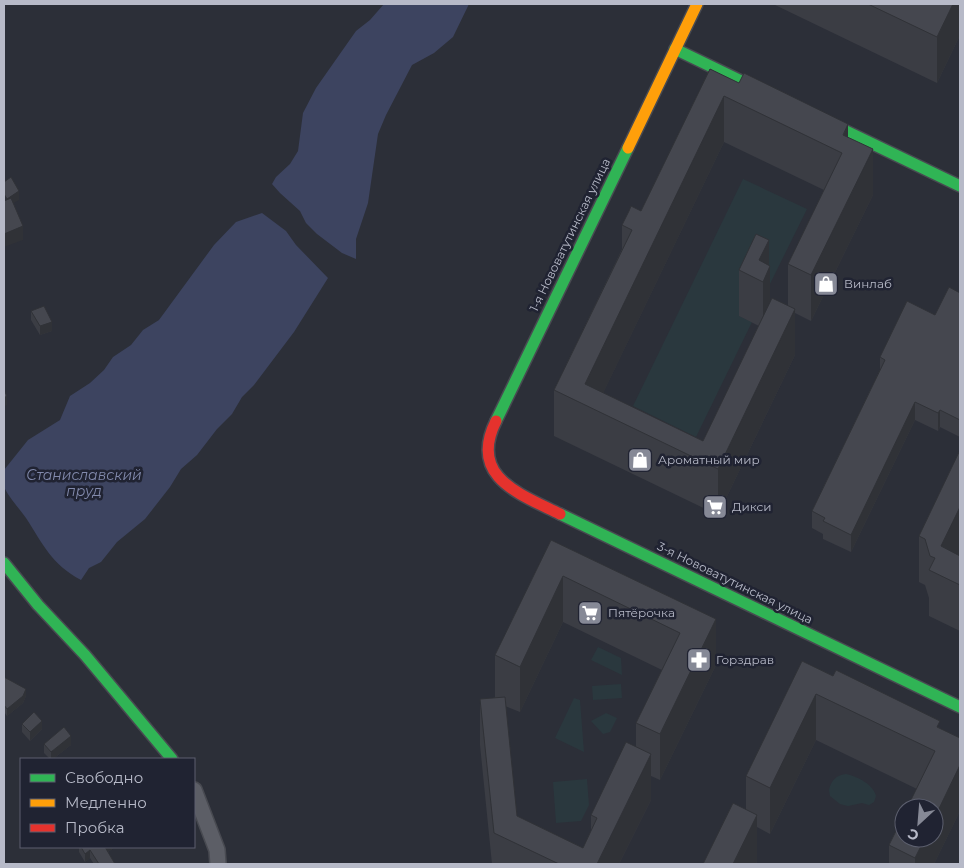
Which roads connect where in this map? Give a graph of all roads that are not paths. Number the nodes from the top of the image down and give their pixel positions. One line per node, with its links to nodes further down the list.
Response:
1 (697, 4): 2 (street, 1-я Нововатутинская улица)
2 (675, 49): 3 (street); 6 (street, 1-я Нововатутинская улица)
3 (779, 99)
4 (814, 116): 5 (street)
5 (960, 186)
6 (500, 481): 8 (street, 3-я Нововатутинская улица)
7 (4, 563): 9 (street)
8 (960, 707)
9 (171, 758)
10 (195, 793): 11 (street)
11 (218, 864)

